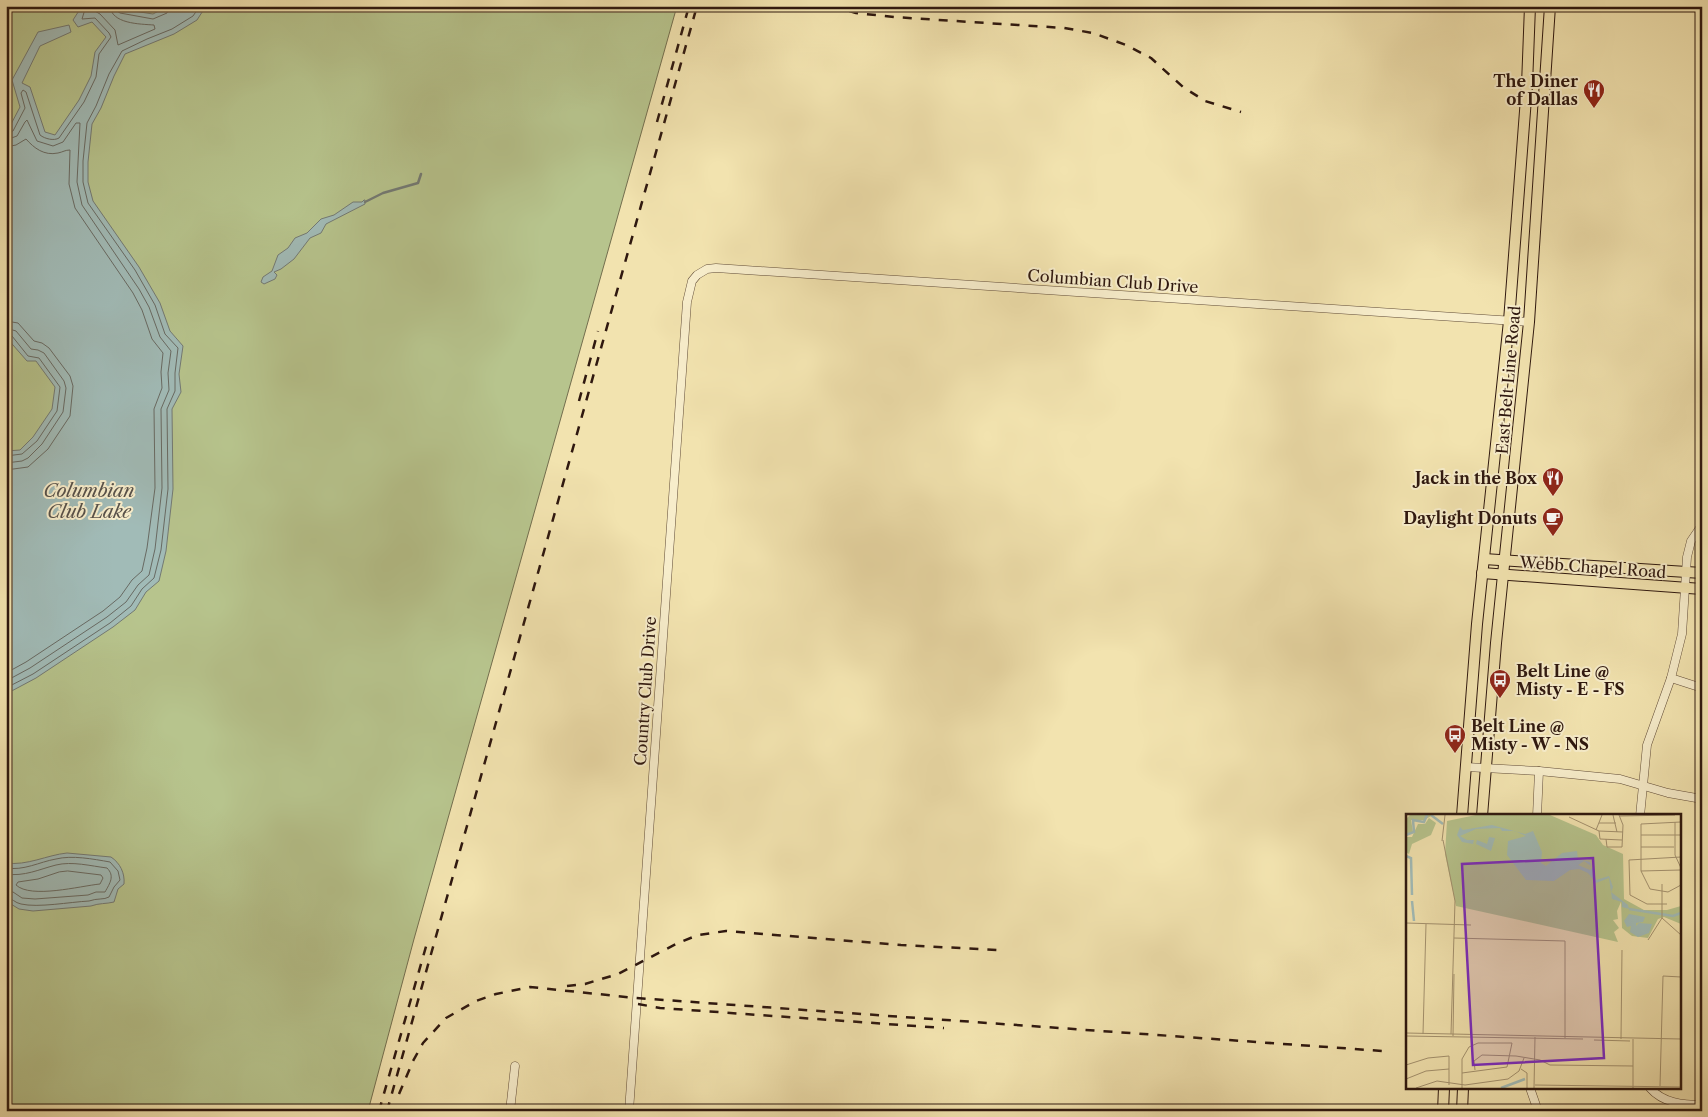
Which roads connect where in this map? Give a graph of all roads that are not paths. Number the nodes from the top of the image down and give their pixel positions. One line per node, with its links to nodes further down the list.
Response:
1 (1530, 6): 3 (main road, East Belt Line Road)
2 (1550, 6): 4 (main road, East Belt Line Road)
3 (1527, 85): 4 (main road); 6 (main road, East Belt Line Road)
4 (1544, 87): 7 (main road, East Belt Line Road)
5 (697, 275): 6 (street, Columbian Club Drive); 37 (street, Country Club Drive)
6 (1510, 321): 7 (street, Columbian Club Drive); 9 (main road, East Belt Line Road)
7 (1529, 322): 10 (main road, East Belt Line Road)
8 (1702, 525): 12 (street)
9 (1484, 558): 10 (main road, Webb Chapel Road); 13 (main road, East Belt Line Road)
10 (1505, 560): 11 (main road, Webb Chapel Road); 15 (main road, East Belt Line Road)
11 (1563, 564): 12 (main road, Webb Chapel Road); 16 (main road)
12 (1685, 572): 14 (main road, Webb Chapel Road); 17 (street)
13 (1482, 573): 15 (main road, Webb Chapel Road); 21 (main road, East Belt Line Road)
14 (1702, 573)
15 (1502, 576): 16 (main road, Webb Chapel Road); 22 (main road, East Belt Line Road)
16 (1562, 580): 17 (main road, Webb Chapel Road)
17 (1685, 588): 18 (main road, Webb Chapel Road); 19 (street)
18 (1702, 589)
19 (1671, 678): 20 (street); 24 (street)
20 (1702, 688)
21 (1466, 767): 22 (street); 26 (main road, East Belt Line Road)
22 (1485, 768): 23 (street); 27 (main road, East Belt Line Road)
23 (1540, 771): 24 (street); 28 (street)
24 (1642, 784): 25 (street); 29 (street)
25 (1702, 799)
26 (1462, 814)
27 (1482, 814)
28 (1537, 814)
29 (1640, 814)
30 (515, 1066): 36 (street)
31 (1444, 1090): 38 (main road)
32 (1463, 1090): 39 (main road)
33 (1531, 1090): 40 (street)
34 (1652, 1090): 35 (street)
35 (1702, 1105)
36 (510, 1111)
37 (628, 1111)
38 (1443, 1111)
39 (1462, 1111)
40 (1538, 1111)

